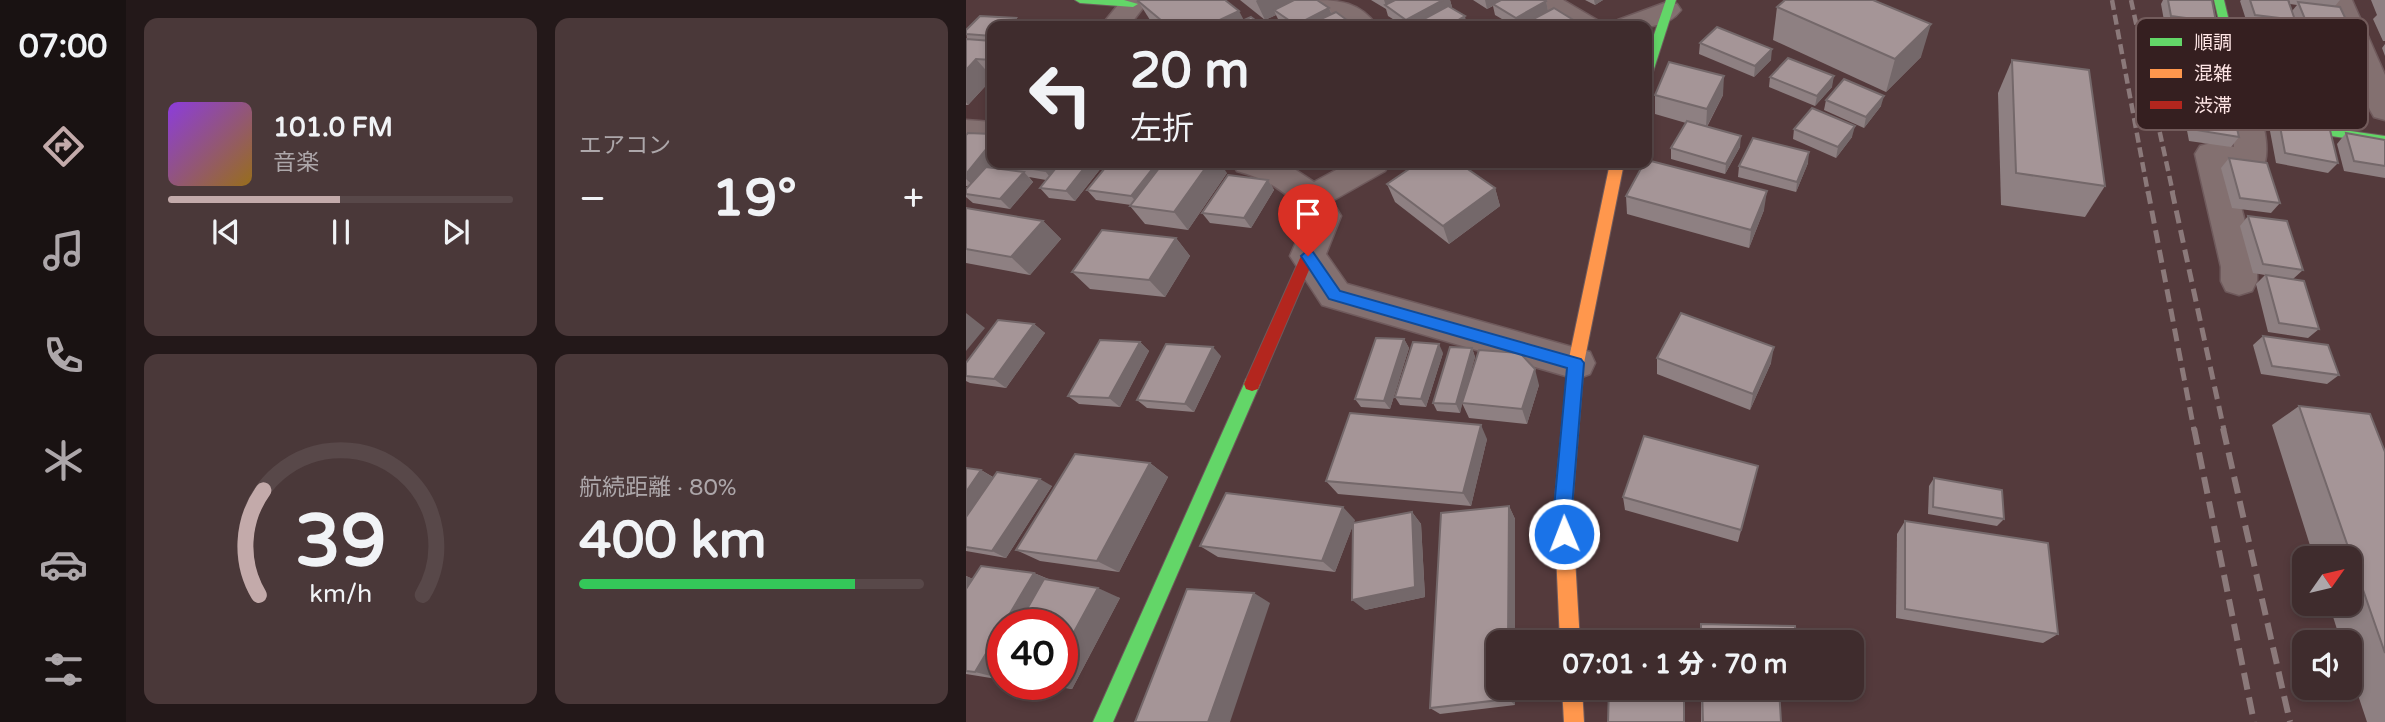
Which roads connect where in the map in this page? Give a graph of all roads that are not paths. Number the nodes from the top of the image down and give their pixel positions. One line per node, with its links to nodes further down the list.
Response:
1 (1080, 0): 6 (street)
2 (1325, 0): 11 (street)
3 (1544, 0): 12 (street)
4 (2219, 0): 8 (street)
5 (2339, 0): 9 (street)
6 (1134, 2): 10 (street)
7 (1669, 5): 13 (street); 14 (street)
8 (2223, 18)
9 (2347, 18)
10 (1119, 21)
11 (1356, 21)
12 (1579, 21)
13 (1638, 21)
14 (1652, 57)
15 (2368, 69): 16 (street)
16 (2385, 110)
17 (966, 130): 20 (street)
18 (2248, 130): 27 (street)
19 (2316, 130): 21 (street)
20 (987, 132)
21 (2385, 140)
22 (1271, 168): 25 (street)
23 (1365, 168): 25 (street)
24 (1616, 168): 28 (street)
25 (1313, 197): 26 (street)
26 (1308, 256): 28 (street); 31 (street)
27 (2239, 281)
28 (1576, 363): 29 (street)
29 (1569, 630)
30 (1573, 700): 32 (street)
31 (1103, 722)
32 (1574, 722)

